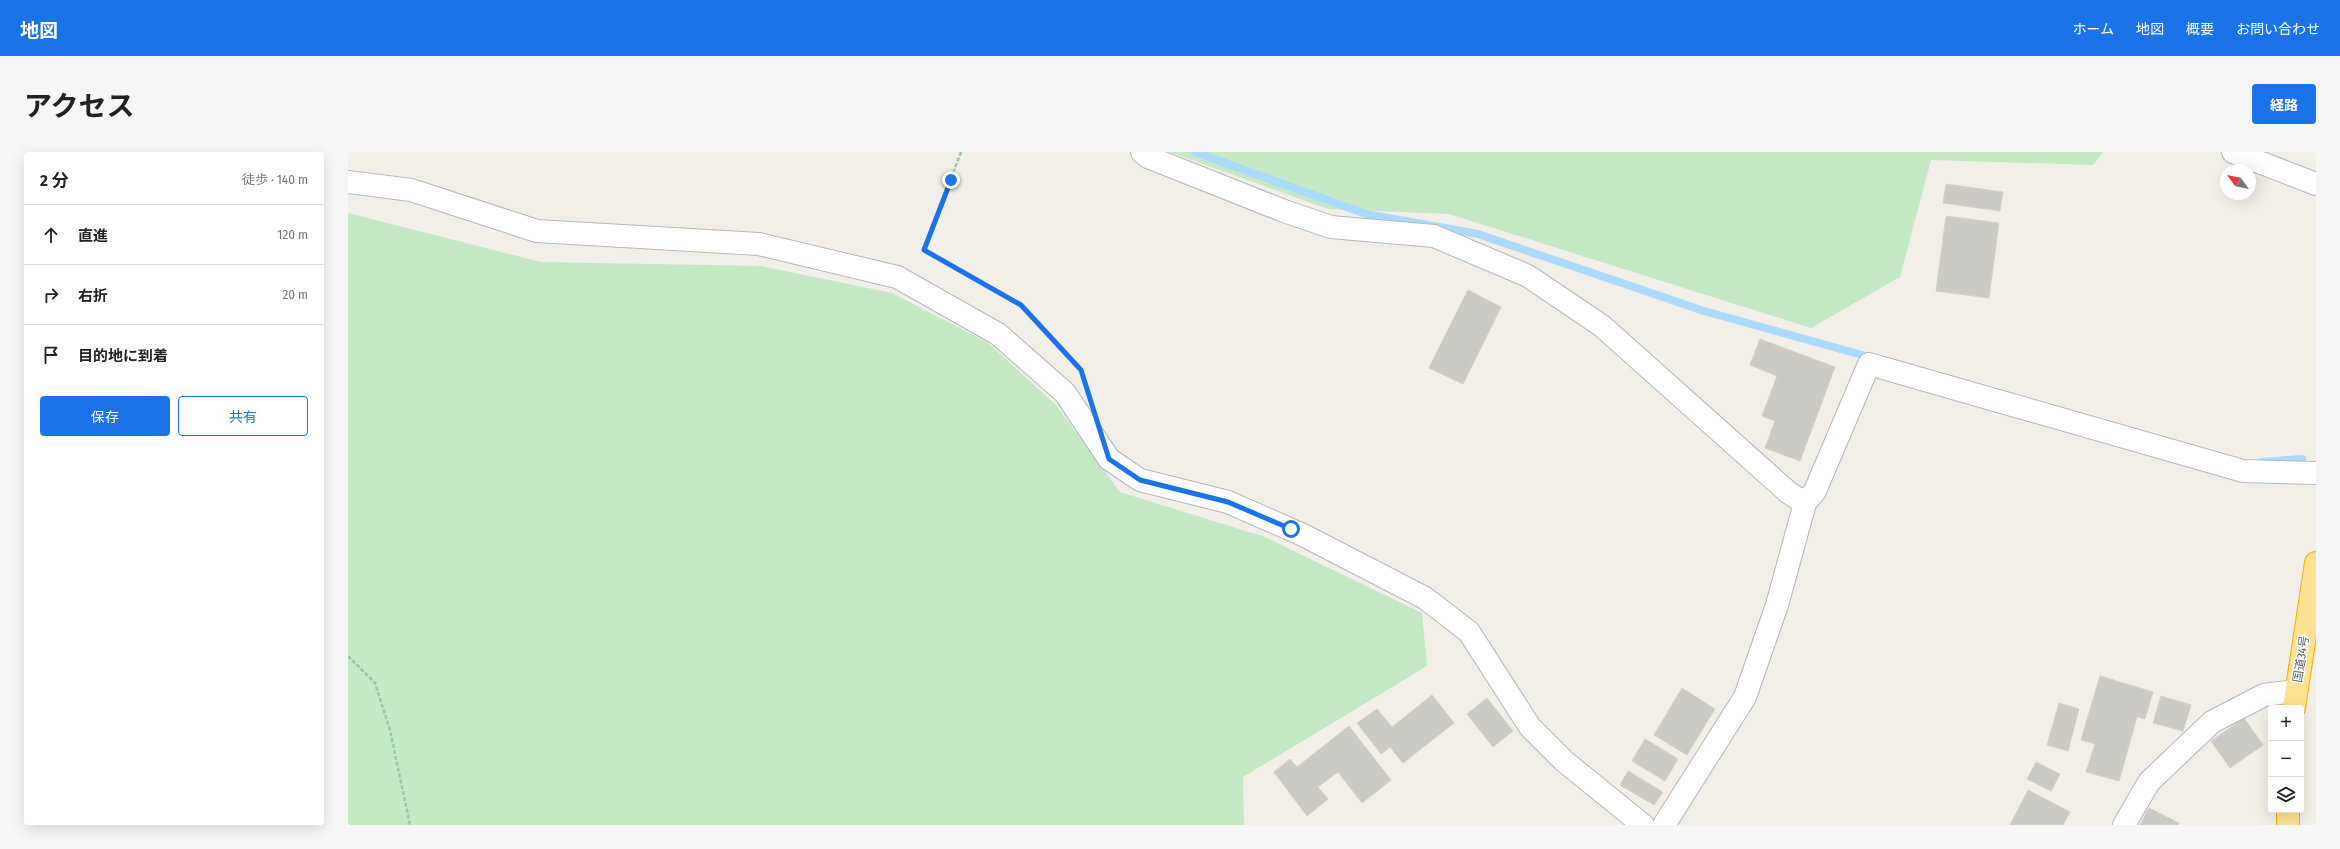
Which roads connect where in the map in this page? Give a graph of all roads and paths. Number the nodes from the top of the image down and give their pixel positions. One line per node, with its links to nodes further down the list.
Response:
1 (961, 152): 6 (path)
2 (1142, 152): 8 (street)
3 (2233, 152): 5 (street)
4 (348, 182): 14 (street)
5 (2316, 184)
6 (1081, 370)
7 (2316, 473): 8 (street)
8 (1805, 503): 15 (street)
9 (2316, 563): 11 (highway, 国道34号)
10 (348, 656): 13 (path)
11 (2295, 699): 16 (street)
12 (2288, 813): 17 (highway)
13 (410, 825)
14 (1643, 825)
15 (1664, 825)
16 (2124, 825)
17 (2288, 825)

